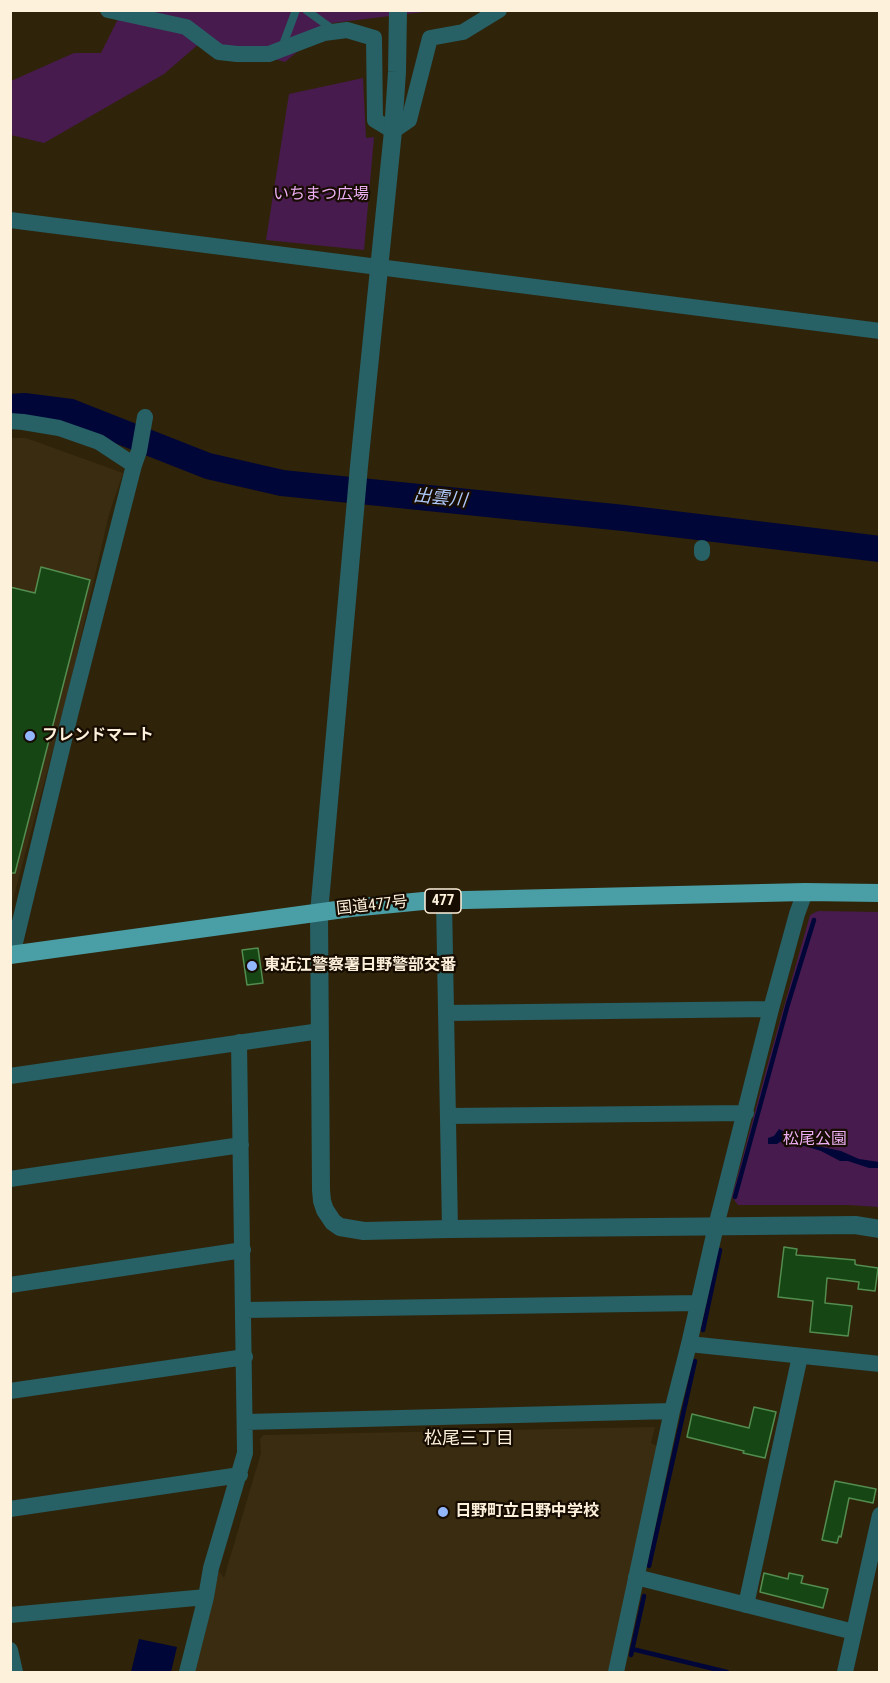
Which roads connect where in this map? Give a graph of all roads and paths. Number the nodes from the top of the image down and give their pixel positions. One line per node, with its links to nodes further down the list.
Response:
1 (108, 10): 7 (street)
2 (296, 10): 7 (lane)
3 (306, 10): 6 (lane)
4 (398, 10): 8 (street)
5 (499, 10): 8 (street)
6 (336, 31): 7 (street); 8 (street)
7 (281, 50)
8 (393, 131): 10 (street)
9 (10, 220): 10 (street)
10 (378, 266): 11 (street); 18 (street)
11 (879, 331)
12 (145, 417): 14 (street)
13 (10, 421): 14 (street)
14 (137, 458): 19 (street)
15 (805, 892): 16 (highway, 国道477号 / 477); 17 (highway, 国道477号 / 477); 20 (street)
16 (879, 893)
17 (444, 901): 18 (highway, 国道477号 / 477); 21 (street)
18 (319, 913): 19 (highway, 国道477号 / 477); 22 (street)
19 (11, 955)
20 (771, 1009): 21 (street); 25 (street)
21 (447, 1013): 26 (street)
22 (320, 1031): 23 (street); 31 (street)
23 (239, 1042): 24 (street); 27 (street)
24 (10, 1076)
25 (746, 1113): 26 (street); 29 (street)
26 (448, 1116): 31 (street)
27 (241, 1145): 28 (street); 32 (street)
28 (10, 1179)
29 (716, 1227): 30 (street); 31 (street); 34 (street)
30 (879, 1228)
31 (450, 1229)
32 (243, 1250): 33 (street); 35 (street)
33 (10, 1285)
34 (698, 1303): 35 (street); 36 (street)
35 (244, 1310): 38 (street)
36 (689, 1344): 37 (street); 41 (street)
37 (800, 1356): 39 (street); 48 (street)
38 (245, 1357): 40 (street); 42 (street)
39 (879, 1364)
40 (10, 1391)
41 (672, 1411): 42 (street); 46 (street)
42 (246, 1422): 43 (street)
43 (240, 1475): 44 (street); 47 (street)
44 (10, 1509)
45 (879, 1515): 50 (street)
46 (636, 1577): 48 (street); 54 (street)
47 (206, 1597): 49 (street); 53 (street)
48 (746, 1605): 50 (street)
49 (10, 1615)
50 (854, 1632): 55 (street)
51 (10, 1650): 52 (street)
52 (15, 1672)
53 (187, 1672)
54 (616, 1672)
55 (845, 1672)

